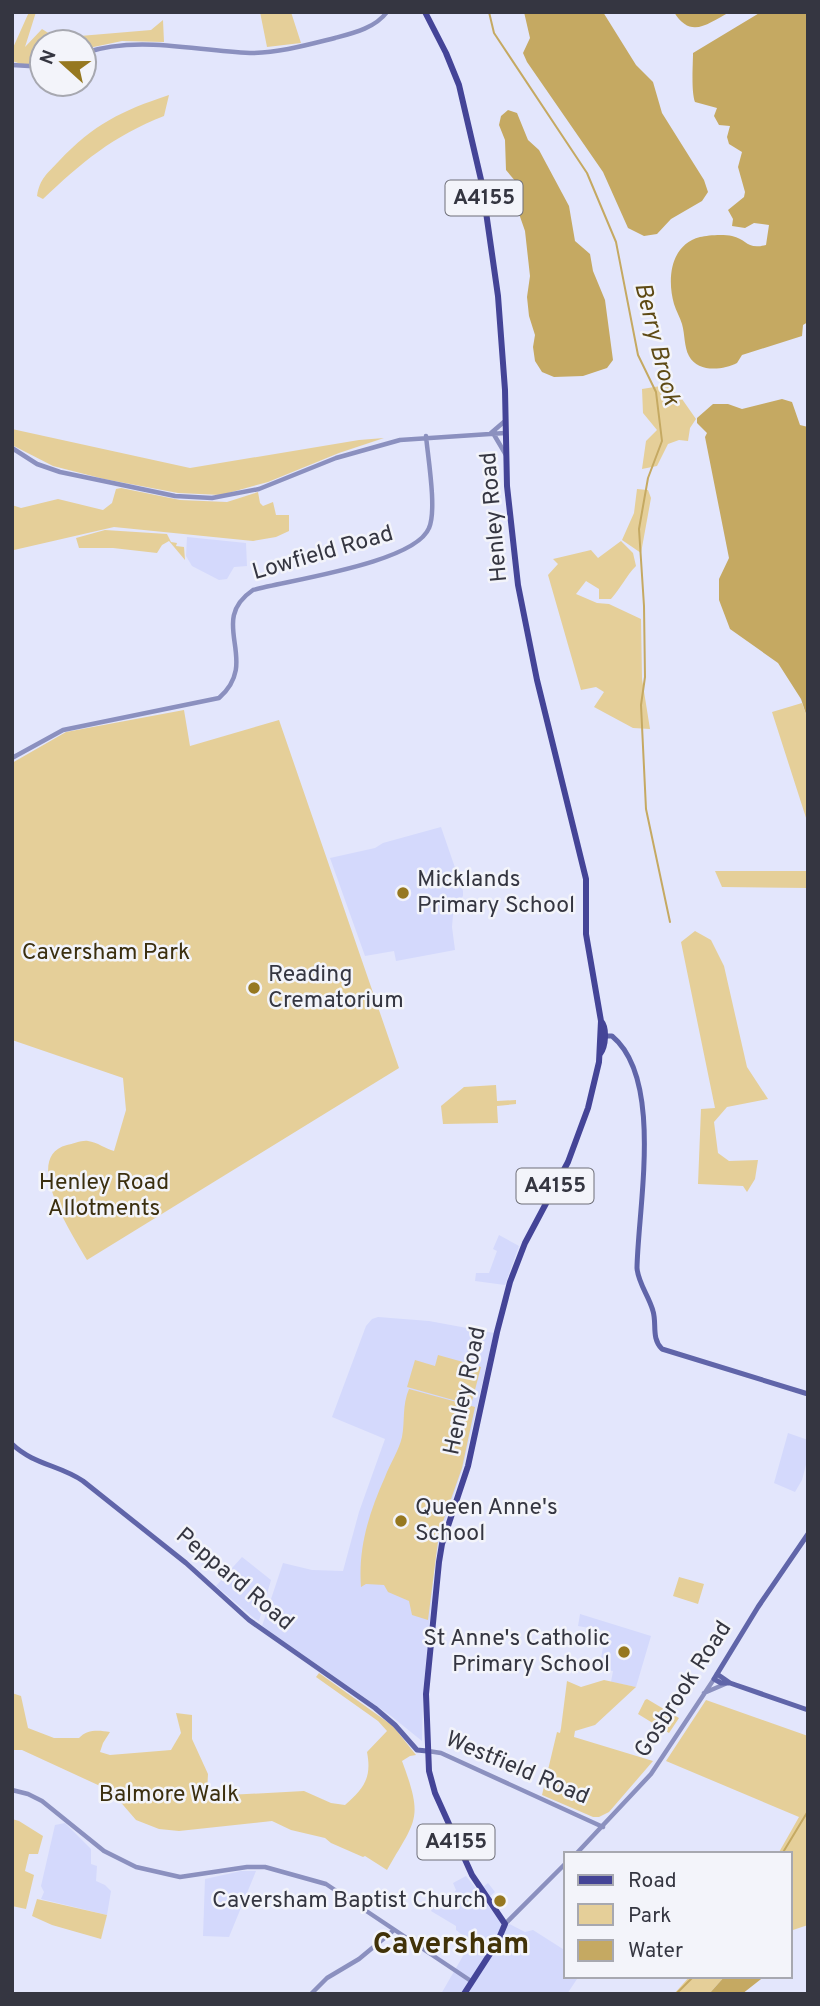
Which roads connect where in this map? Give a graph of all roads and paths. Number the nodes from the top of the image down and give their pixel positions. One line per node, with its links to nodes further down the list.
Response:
1 (387, 12): 3 (street)
2 (425, 12): 4 (main road, Henley Road / A4155)
3 (98, 50)
4 (505, 421): 5 (street); 6 (main road, Henley Road / A4155)
5 (492, 433): 6 (street); 7 (street); 9 (street)
6 (505, 433): 9 (main road, Henley Road / A4155)
7 (426, 436): 8 (street); 10 (street, Lowfield Road)
8 (12, 448)
9 (506, 455): 11 (main road, Henley Road / A4155)
10 (12, 758)
11 (602, 1038): 12 (main road); 19 (main road, Henley Road / A4155)
12 (808, 1394)
13 (12, 1444): 19 (main road, Peppard Road)
14 (808, 1534): 15 (main road, Gosbrook Road)
15 (715, 1677): 16 (main road); 17 (street, Gosbrook Road)
16 (728, 1684): 17 (street); 18 (main road)
17 (704, 1693): 22 (street, Gosbrook Road)
18 (808, 1710)
19 (427, 1751): 21 (street, Westfield Road); 26 (main road, A4155)
20 (12, 1790): 27 (street)
21 (592, 1821): 22 (street, Westfield Road); 23 (street, Westfield Road)
22 (609, 1821): 23 (street, Gosbrook Road)
23 (603, 1827): 24 (street, Gosbrook Road)
24 (578, 1852)
25 (564, 1865): 26 (street)
26 (505, 1924): 28 (main road)
27 (394, 1930): 28 (street); 29 (street)
28 (471, 1981): 30 (main road)
29 (311, 1994)
30 (464, 1994)

